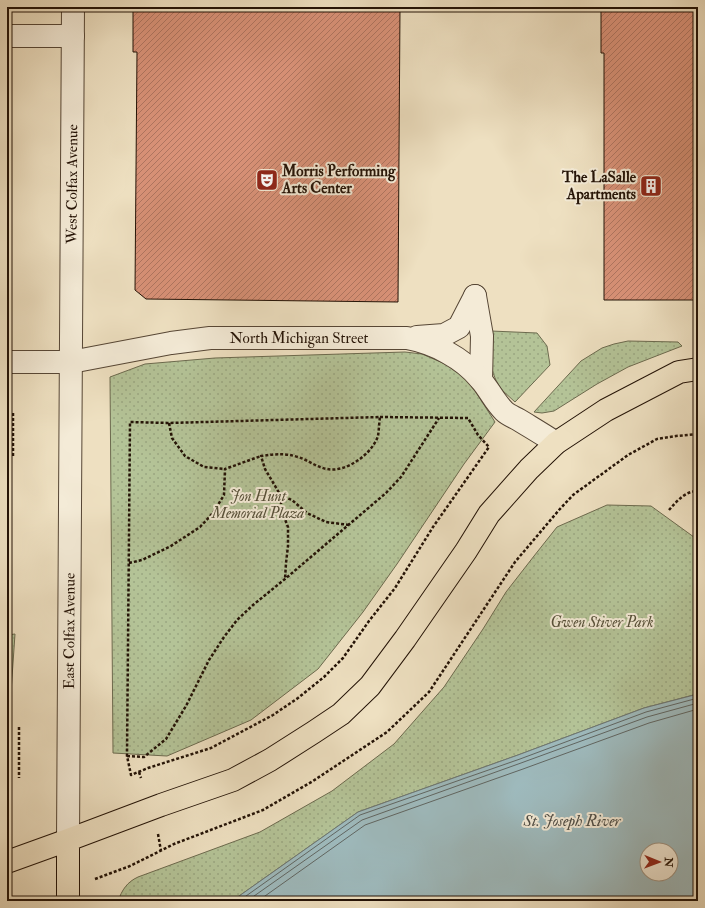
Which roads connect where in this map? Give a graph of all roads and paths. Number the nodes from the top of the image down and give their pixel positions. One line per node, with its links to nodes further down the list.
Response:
1 (73, 7): 3 (street, West Colfax Avenue)
2 (7, 36): 3 (street)
3 (73, 36): 6 (street, West Colfax Avenue)
4 (407, 338): 6 (street, North Michigan Street); 8 (street, North Michigan Street); 8 (street)
5 (7, 362): 6 (street, North Michigan Street)
6 (71, 362): 30 (street, East Colfax Avenue)
7 (698, 369): 14 (main road)
8 (481, 380): 14 (street, North Michigan Street)
9 (14, 413): 15 (path)
10 (380, 417): 11 (path); 12 (path); 16 (path)
11 (440, 418): 21 (path); 26 (path)
12 (169, 422): 17 (path); 22 (path)
13 (698, 434): 31 (path)
14 (556, 443): 30 (main road)
15 (13, 456)
16 (261, 456): 17 (path); 19 (path)
17 (224, 469): 22 (path)
18 (698, 491): 20 (path)
19 (281, 496): 21 (path); 23 (path)
20 (669, 510)
21 (349, 525): 23 (path)
22 (129, 563): 25 (path)
23 (285, 579): 25 (path)
24 (19, 727): 27 (path)
25 (127, 756): 26 (path)
26 (139, 772): 28 (path)
27 (19, 778)
28 (141, 778)
29 (158, 834): 31 (path)
30 (68, 840): 32 (main road); 34 (main road, East Colfax Avenue)
31 (161, 851): 33 (path)
32 (7, 862)
33 (130, 866)
34 (68, 900)

